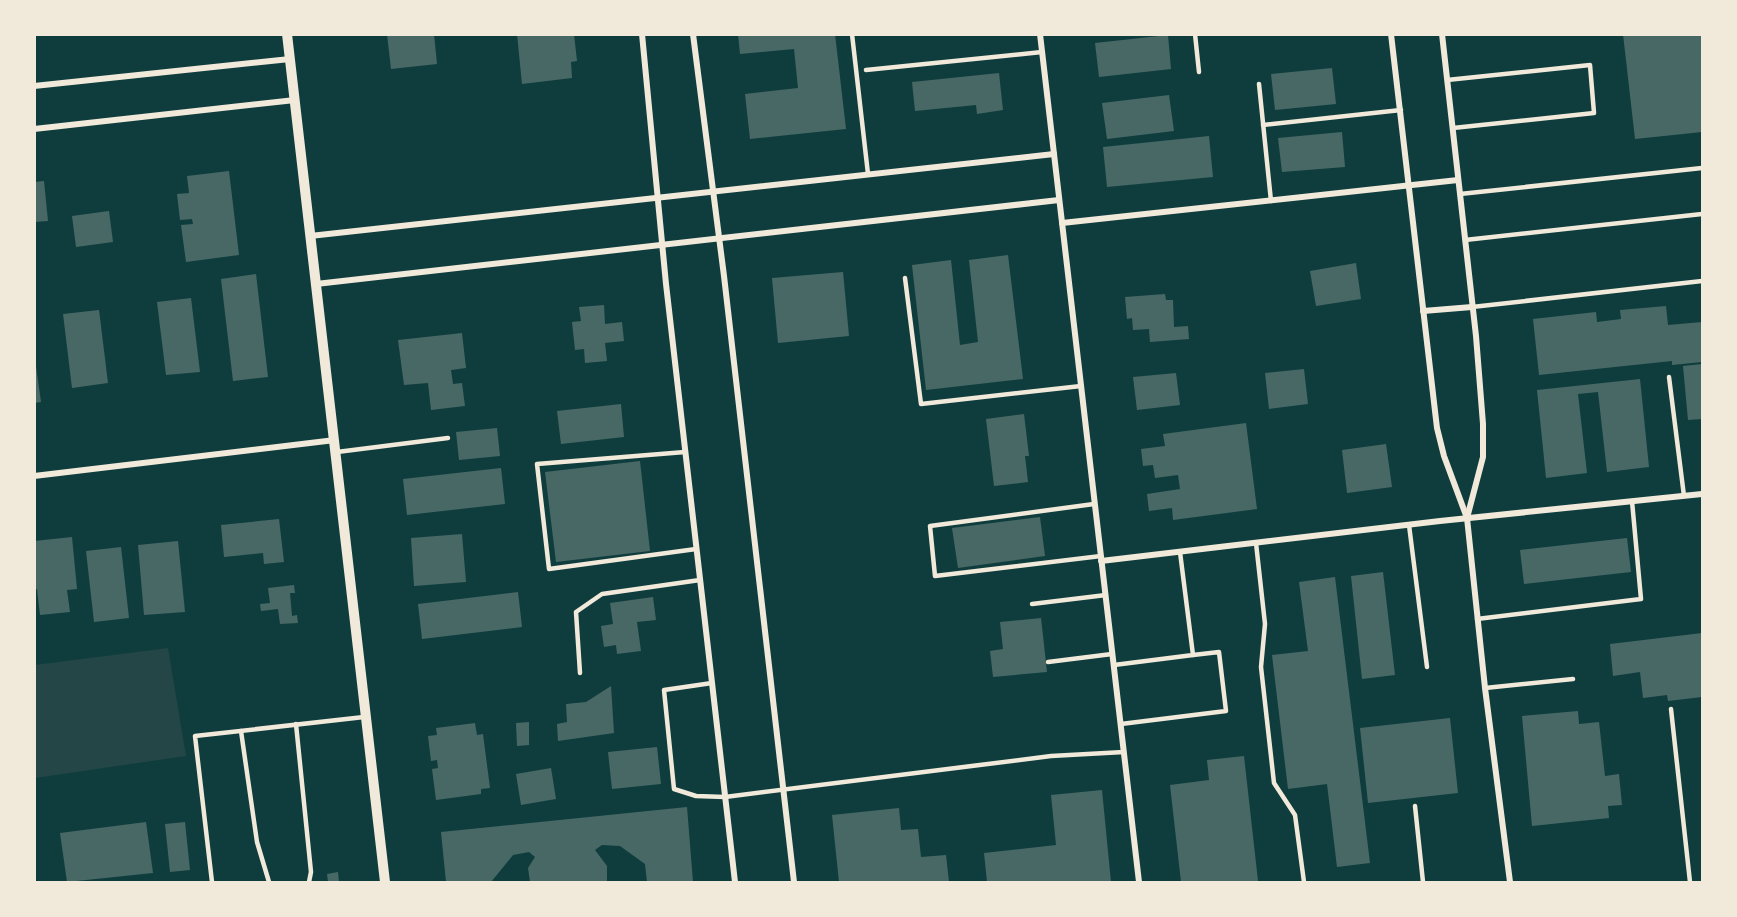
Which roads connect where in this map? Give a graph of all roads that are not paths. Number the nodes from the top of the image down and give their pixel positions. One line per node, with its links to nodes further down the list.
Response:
1 (287, 34): 10 (street)
2 (642, 34): 28 (street)
3 (693, 34): 26 (street)
4 (852, 34): 23 (lane)
5 (1040, 34): 9 (street)
6 (1195, 34): 12 (lane)
7 (1391, 34): 17 (street)
8 (1442, 34): 13 (street)
9 (1042, 52): 11 (lane); 21 (street)
10 (290, 59): 15 (street); 16 (street)
11 (866, 70)
12 (1200, 72)
13 (1447, 80): 19 (street); 19 (lane)
14 (1260, 84): 18 (lane)
15 (34, 86)
16 (295, 100): 20 (street); 33 (street)
17 (1401, 110): 18 (lane); 25 (street)
18 (1263, 125): 30 (lane)
19 (1453, 128): 24 (street)
20 (34, 129)
21 (1054, 153): 23 (street); 29 (street)
22 (1702, 168): 27 (lane)
23 (868, 174): 26 (street)
24 (1458, 180): 25 (street); 27 (street)
25 (1408, 186): 30 (street); 41 (street)
26 (712, 192): 28 (street); 34 (street)
27 (1460, 194): 35 (street)
28 (659, 199): 33 (street); 36 (street)
29 (1059, 200): 32 (street); 34 (street)
30 (1270, 201): 32 (street)
31 (1702, 214): 35 (lane)
32 (1062, 223): 43 (street)
33 (310, 236): 39 (street)
34 (718, 240): 36 (street); 78 (street)
35 (1465, 240): 40 (street)
36 (662, 246): 39 (street); 47 (street)
37 (905, 278): 43 (lane)
38 (1702, 281): 40 (lane)
39 (316, 284): 45 (street)
40 (1472, 307): 41 (street); 53 (street)
41 (1423, 311): 53 (street)
42 (1669, 377): 50 (lane)
43 (1081, 386): 52 (street)
44 (448, 438): 46 (lane)
45 (336, 440): 46 (street); 48 (street)
46 (337, 452): 73 (street)
47 (685, 452): 56 (street); 56 (lane)
48 (34, 476)
49 (1702, 494): 50 (street)
50 (1684, 496): 51 (street)
51 (1632, 501): 53 (street); 62 (lane)
52 (1094, 504): 58 (street); 58 (lane)
53 (1467, 518): 54 (street); 62 (street)
54 (1409, 525): 55 (street); 67 (lane)
55 (1257, 543): 57 (street); 88 (lane)
56 (696, 549): 59 (street)
57 (1180, 552): 58 (street); 64 (lane)
58 (1101, 558): 60 (street)
59 (700, 580): 68 (lane); 70 (street)
60 (1106, 595): 61 (lane); 63 (street)
61 (1032, 604)
62 (1477, 619): 71 (street)
63 (1112, 654): 65 (lane); 66 (street)
64 (1193, 655): 66 (lane); 75 (lane)
65 (1048, 662)
66 (1114, 665): 75 (street)
67 (1427, 667)
68 (580, 674)
69 (1573, 679): 71 (lane)
70 (712, 683): 79 (street); 79 (lane)
71 (1485, 688): 90 (street)
72 (1671, 709): 91 (lane)
73 (367, 717): 74 (lane); 84 (street)
74 (296, 724): 76 (lane); 83 (lane)
75 (1121, 724): 77 (street)
76 (241, 731): 81 (lane); 82 (lane)
77 (1124, 752): 78 (lane); 87 (street)
78 (783, 791): 79 (lane); 86 (street)
79 (725, 797): 85 (street)
80 (1414, 806): 89 (lane)
81 (212, 882)
82 (269, 882)
83 (309, 882)
84 (385, 882)
85 (735, 882)
86 (794, 882)
87 (1139, 882)
88 (1304, 882)
89 (1423, 882)
90 (1510, 882)
91 (1690, 882)

